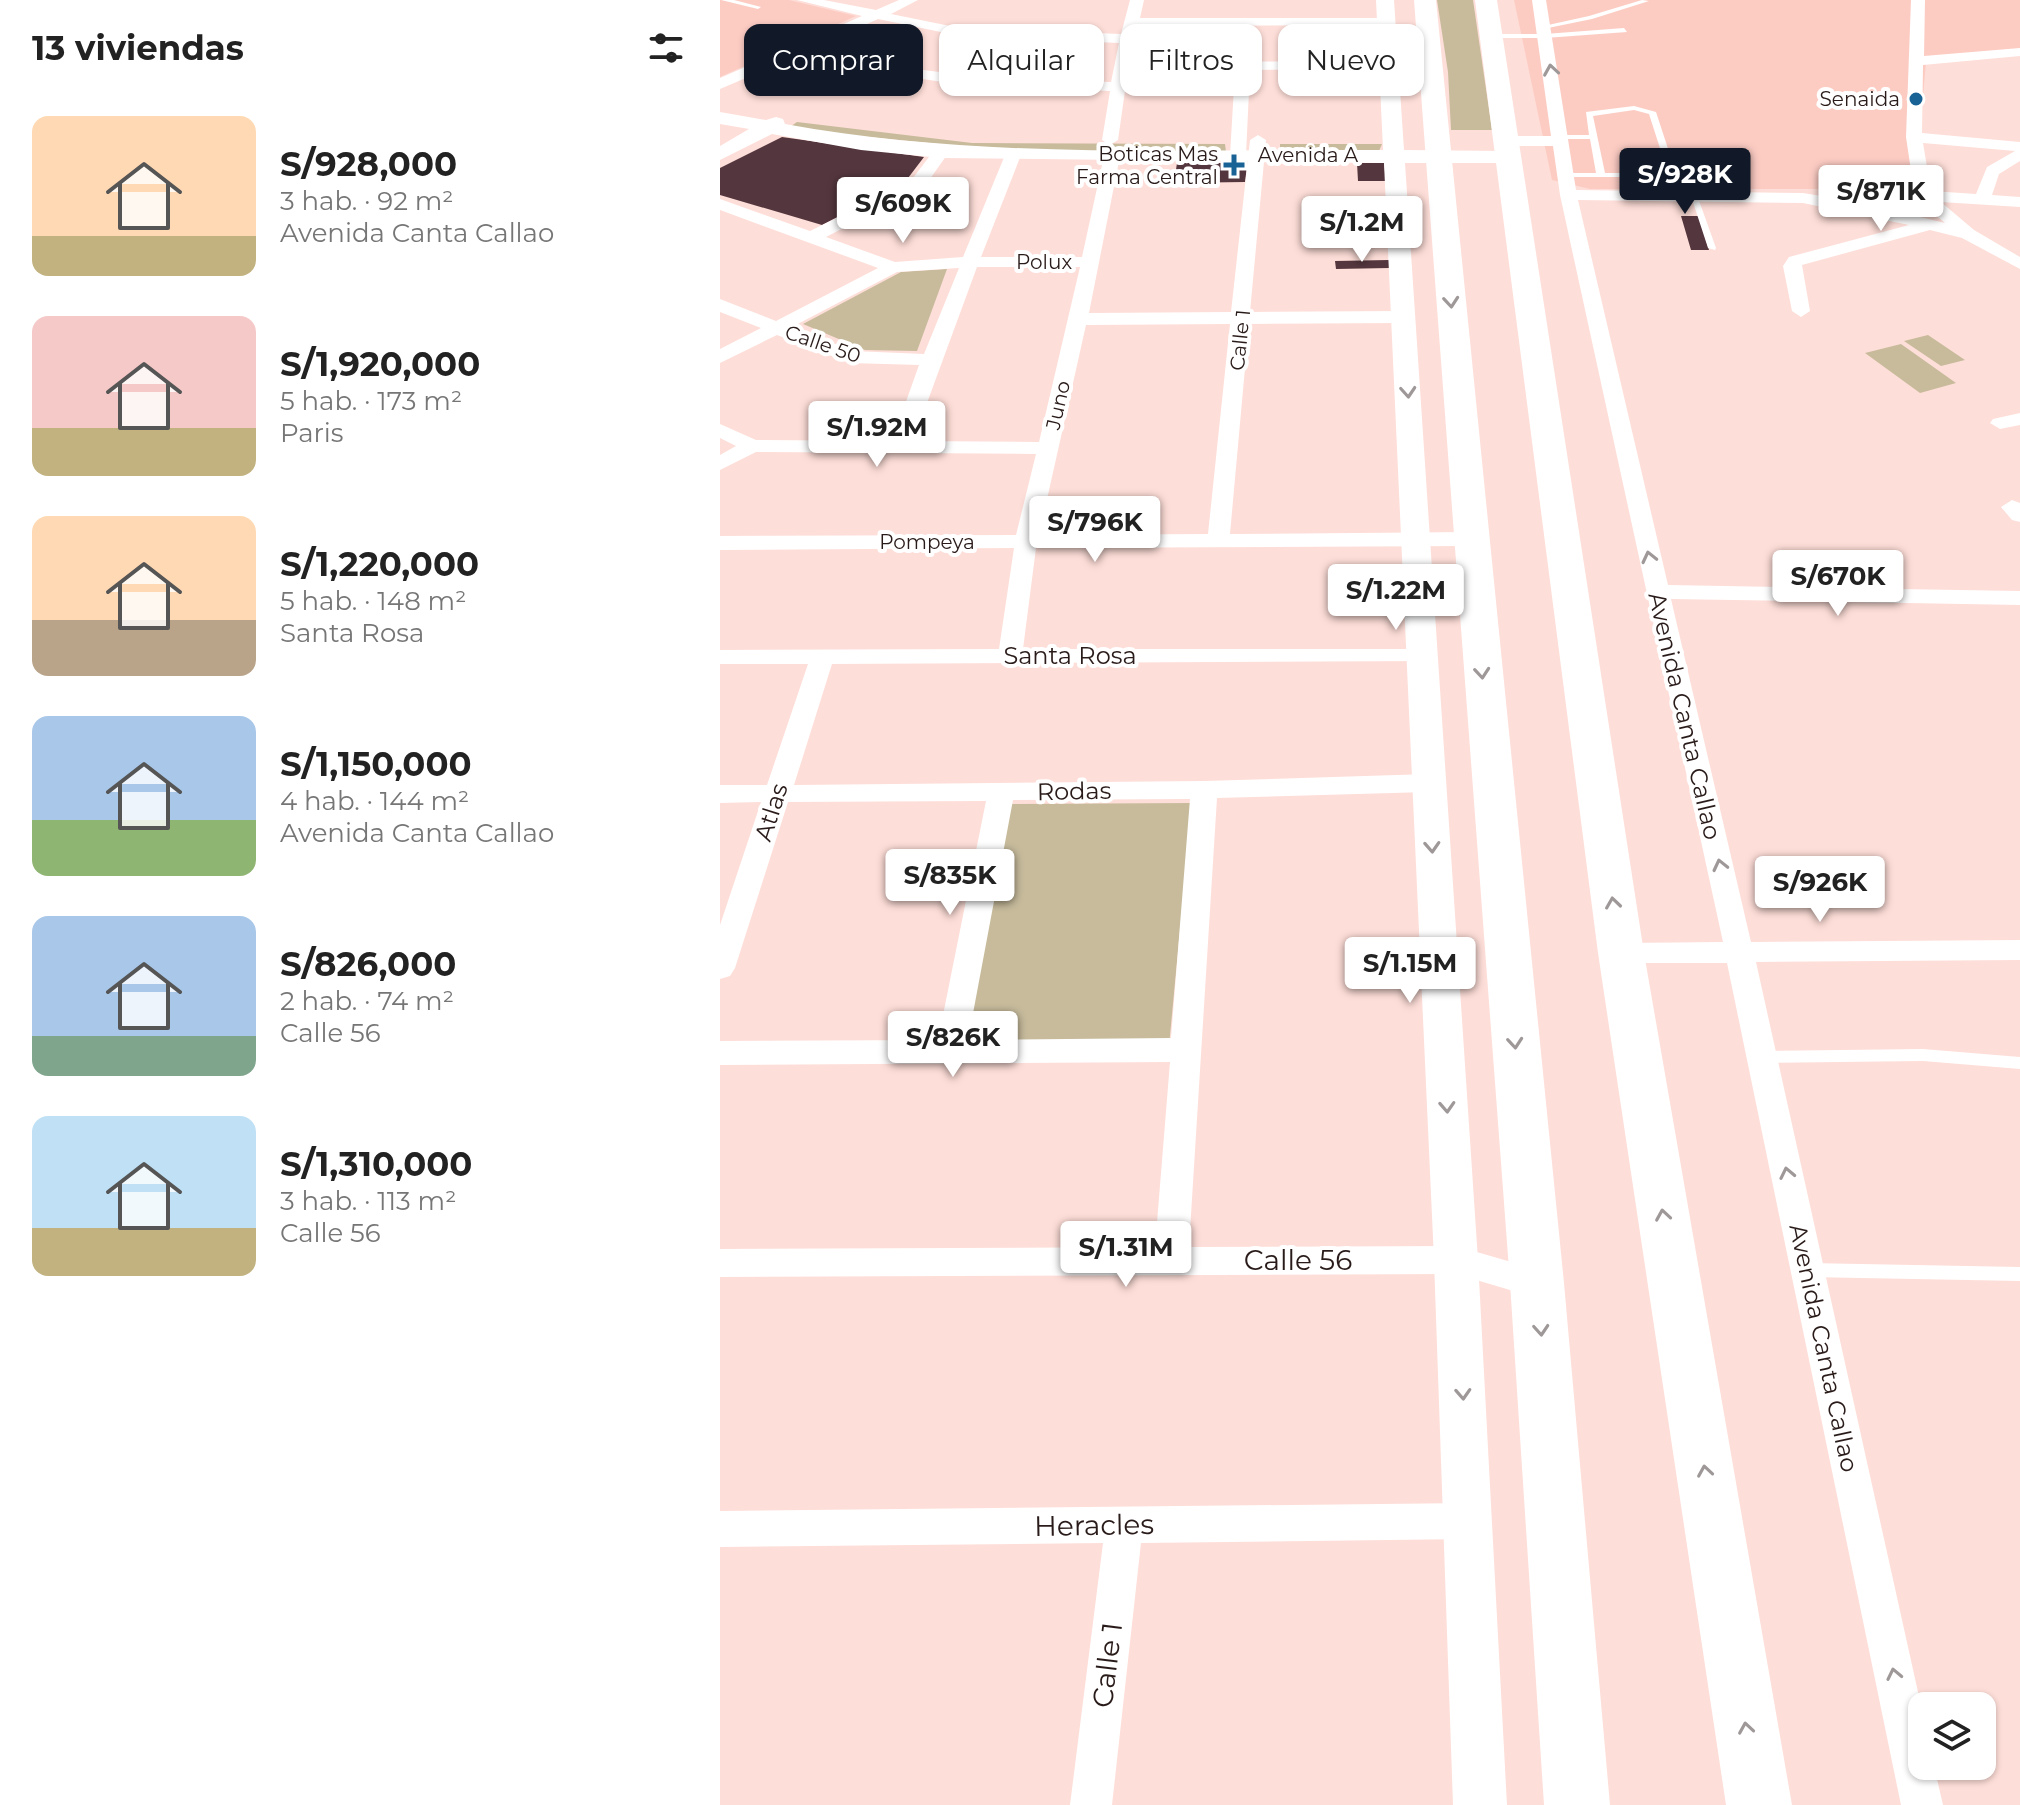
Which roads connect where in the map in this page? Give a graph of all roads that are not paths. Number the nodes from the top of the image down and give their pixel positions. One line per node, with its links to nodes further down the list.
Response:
1 (724, 0): 10 (lane)
2 (804, 0): 11 (street)
3 (911, 0): 11 (street)
4 (1137, 0): 13 (street, Juno)
5 (1385, 0): 14 (street)
6 (1425, 0): 37 (main road)
7 (1539, 0): 17 (street, Avenida Canta Callao)
8 (1918, 0): 20 (street)
9 (1646, 1): 17 (lane)
10 (758, 7)
11 (876, 16): 15 (street); 18 (street)
12 (1488, 18): 17 (lane); 38 (main road)
13 (1132, 22): 14 (street)
14 (1386, 22)
15 (858, 24)
16 (1624, 30): 17 (lane)
17 (1544, 32): 33 (street, Avenida Canta Callao, one-way to 17)
18 (1120, 39)
19 (2020, 52): 20 (street)
20 (1916, 61): 32 (street)
21 (1120, 73): 25 (street, Juno)
22 (744, 74): 24 (street)
23 (923, 76): 25 (street)
24 (720, 84)
25 (1118, 87): 36 (street, Juno)
26 (1245, 96): 34 (street, Calle 1)
27 (1400, 96): 37 (street)
28 (720, 99): 29 (street, Avenida A)
29 (763, 119): 30 (street, Avenida A); 36 (street, Avenida A); 39 (street, Avenida A); 40 (street)
30 (726, 124)
31 (1592, 137): 33 (lane); 44 (lane); 44 (lane)
32 (1914, 137): 35 (street); 48 (street)
33 (1561, 145): 38 (street, Avenida A); 46 (street, Avenida Canta Callao)
34 (1248, 147): 36 (street, Avenida A); 37 (street, Avenida A); 65 (street, Calle 1)
35 (2020, 147)
36 (1111, 148): 41 (street, Avenida A); 58 (street, Juno)
37 (1416, 148): 38 (street, Avenida A); 63 (street); 76 (main road, one-way to 76)
38 (1506, 149): 94 (main road, one-way to 38)
39 (941, 152): 41 (street, Avenida A); 55 (street)
40 (720, 154)
41 (1013, 155): 57 (street)
42 (2020, 155): 43 (street)
43 (1988, 174): 45 (street); 50 (street)
44 (1601, 175): 46 (lane)
45 (2020, 175)
46 (1567, 185): 47 (street); 81 (street, Avenida Canta Callao, one-way to 46)
47 (1693, 195): 49 (street); 56 (lane)
48 (1923, 196): 49 (street); 50 (street); 54 (street)
49 (1803, 198): 53 (street)
50 (1983, 200): 51 (street)
51 (2020, 202)
52 (720, 204): 55 (street, Polux)
53 (1932, 224): 54 (street); 62 (street)
54 (1968, 234): 59 (street)
55 (809, 238): 60 (street, Polux)
56 (1712, 248)
57 (971, 262): 58 (street, Polux); 60 (street, Polux); 68 (street)
58 (1090, 262): 64 (street, Juno)
59 (2020, 264)
60 (893, 267): 66 (street)
61 (720, 305): 66 (street, Calle 50)
62 (1801, 311)
63 (1403, 317): 65 (street); 78 (street, one-way to 78)
64 (1078, 319): 65 (street); 72 (street, Juno)
65 (1242, 319): 77 (street, Calle 1)
66 (775, 328): 67 (street); 68 (street, Calle 50)
67 (720, 357)
68 (931, 360): 71 (street)
69 (720, 430): 70 (street)
70 (752, 446): 71 (street); 73 (street)
71 (901, 446): 72 (street)
72 (1048, 448): 79 (street, Juno)
73 (720, 464)
74 (2020, 506): 75 (street)
75 (2020, 515)
76 (1469, 539): 78 (street, Pompeya); 106 (main road, one-way to 106)
77 (1218, 540): 78 (street, Pompeya); 79 (street, Pompeya)
78 (1417, 540): 85 (street)
79 (1026, 541): 80 (street, Pompeya); 83 (street, Juno)
80 (720, 543)
81 (1657, 592): 82 (street); 92 (street, Avenida Canta Callao, one-way to 81)
82 (2020, 598)
83 (1010, 655): 84 (street, Santa Rosa); 85 (street, Santa Rosa)
84 (823, 656): 86 (street, Santa Rosa); 91 (street, Atlas)
85 (1421, 656): 87 (street)
86 (720, 657)
87 (1428, 783): 88 (street, Rodas); 102 (street, one-way to 102)
88 (1204, 790): 89 (street, Rodas); 96 (street)
89 (1001, 792): 91 (street, Rodas); 97 (street)
90 (720, 794): 91 (street, Rodas)
91 (777, 795): 95 (street, Atlas)
92 (1739, 950): 93 (street); 94 (street); 99 (street, Avenida Canta Callao)
93 (2020, 950)
94 (1621, 953): 113 (main road, one-way to 94)
95 (720, 968)
96 (1186, 1050): 97 (street); 101 (street)
97 (951, 1052): 98 (street)
98 (720, 1053)
99 (1762, 1057): 100 (lane); 104 (street, Avenida Canta Callao, one-way to 99)
100 (2020, 1063)
101 (1171, 1260): 102 (street, Calle 56); 103 (street, Calle 56)
102 (1456, 1260): 106 (street, Calle 56); 107 (street, one-way to 107)
103 (720, 1263)
104 (1808, 1270): 105 (lane); 114 (street, Avenida Canta Callao, one-way to 104)
105 (2020, 1274)
106 (1537, 1283): 112 (main road, one-way to 112)
107 (1469, 1521): 108 (street, Heracles); 111 (street)
108 (1124, 1524): 109 (street, Heracles); 110 (street, Calle 1)
109 (720, 1529)
110 (1091, 1805)
111 (1480, 1805)
112 (1577, 1805)
113 (1759, 1805)
114 (1922, 1805)

